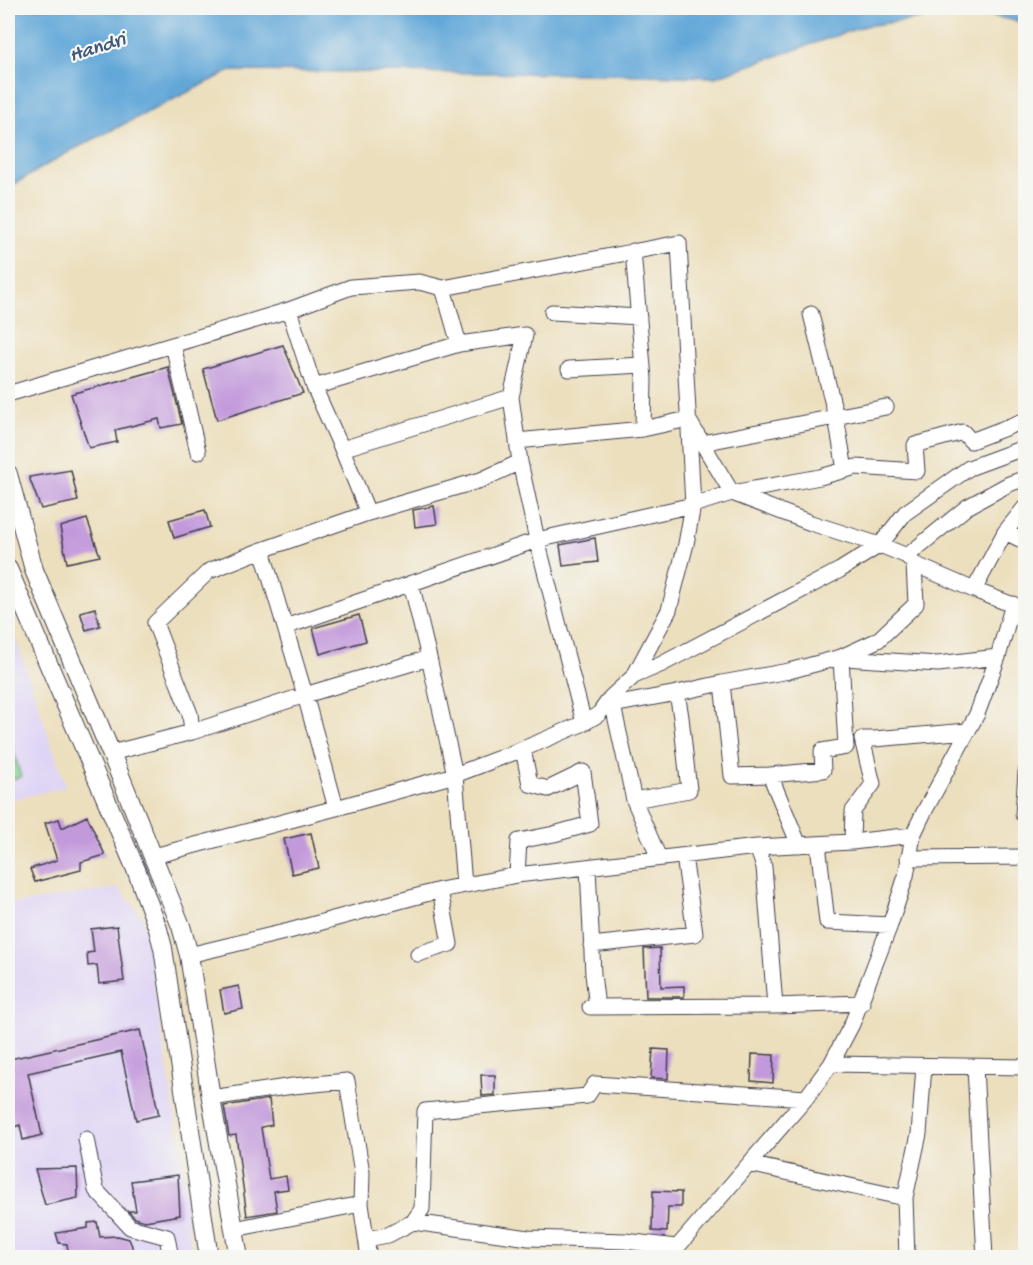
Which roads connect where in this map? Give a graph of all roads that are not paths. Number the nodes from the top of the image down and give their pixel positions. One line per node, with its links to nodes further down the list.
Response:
1 (633, 251): 2 (street); 6 (street); 16 (street)
2 (443, 288): 3 (street); 7 (street)
3 (289, 310): 8 (street); 11 (street)
4 (552, 312): 6 (street)
5 (811, 314): 15 (street)
6 (639, 317): 9 (street)
7 (459, 344): 11 (street); 13 (street)
8 (173, 345): 12 (street); 23 (street)
9 (643, 365): 10 (street); 18 (street)
10 (569, 369)
11 (314, 387): 22 (street)
12 (8, 394)
13 (511, 397): 19 (street); 22 (street)
14 (886, 407): 15 (street)
15 (836, 417): 20 (street); 25 (street)
16 (688, 419): 18 (street); 20 (street); 29 (street)
17 (1026, 420): 25 (street)
18 (643, 429): 19 (street)
19 (517, 441): 24 (street)
20 (702, 443): 28 (street)
21 (1026, 447): 35 (street)
22 (342, 449): 31 (street)
23 (198, 452)
24 (520, 462): 31 (street); 33 (street)
25 (844, 470): 28 (street)
26 (8, 474): 55 (main road)
27 (1026, 477): 37 (street)
28 (732, 493): 29 (street); 35 (street)
29 (693, 505): 33 (street); 46 (street)
30 (1026, 506): 32 (street)
31 (368, 513): 36 (street)
32 (1005, 532): 34 (street); 40 (street)
33 (537, 540): 39 (street); 51 (street)
34 (1026, 542)
35 (880, 545): 37 (street); 46 (street)
36 (262, 550): 42 (street); 53 (street)
37 (910, 560): 40 (street); 44 (street)
38 (8, 569): 72 (main road)
39 (411, 583): 42 (street); 43 (street)
40 (974, 590): 41 (street)
41 (1019, 607): 45 (street)
42 (285, 627): 49 (street)
43 (429, 657): 49 (street); 57 (street)
44 (841, 657): 45 (street); 47 (street); 58 (street)
45 (998, 657): 52 (street)
46 (634, 676): 50 (street)
47 (722, 683): 48 (street); 58 (street)
48 (677, 693): 50 (street); 59 (street)
49 (305, 695): 53 (street); 60 (street)
50 (612, 701): 51 (street); 59 (street)
51 (584, 723): 54 (street)
52 (968, 730): 62 (street); 63 (street)
53 (192, 732): 55 (street)
54 (523, 749): 57 (street); 74 (street)
55 (111, 753): 68 (main road)
56 (1026, 772): 61 (street)
57 (455, 775): 60 (street); 75 (street)
58 (770, 775): 65 (street)
59 (633, 800): 69 (street)
60 (336, 808): 68 (street)
61 (1026, 815)
62 (914, 835): 63 (street); 70 (street)
63 (852, 842): 64 (street)
64 (818, 844): 65 (street); 77 (street)
65 (799, 845): 66 (street)
66 (757, 847): 67 (street); 82 (street)
67 (684, 855): 69 (street); 78 (street)
68 (154, 856): 72 (main road); 80 (main road)
69 (659, 858): 73 (street)
70 (908, 858): 71 (street); 77 (street)
71 (1026, 858)
72 (134, 864): 98 (main road)
73 (588, 867): 74 (street); 78 (street)
74 (517, 875): 75 (street)
75 (464, 885): 76 (street)
76 (440, 890): 79 (street); 80 (street)
77 (890, 925): 81 (street)
78 (591, 945): 82 (street)
79 (418, 954)
80 (189, 955): 87 (main road)
81 (862, 1003): 82 (street); 83 (street)
82 (775, 1006)
83 (831, 1064): 84 (street); 88 (street)
84 (924, 1066): 85 (street); 91 (street)
85 (975, 1067): 86 (street); 102 (street)
86 (1026, 1067)
87 (211, 1098): 92 (street); 94 (main road)
88 (806, 1098): 90 (street); 93 (street)
89 (86, 1139): 97 (street)
90 (749, 1164): 91 (street); 96 (street)
91 (905, 1198): 101 (street)
92 (361, 1204): 94 (street); 95 (street)
93 (413, 1222): 95 (street); 96 (street)
94 (234, 1229): 99 (main road)
95 (366, 1239): 100 (street)
96 (672, 1252)
97 (171, 1257)
98 (209, 1257)
99 (240, 1257)
100 (369, 1257)
101 (908, 1257)
102 (985, 1257)

